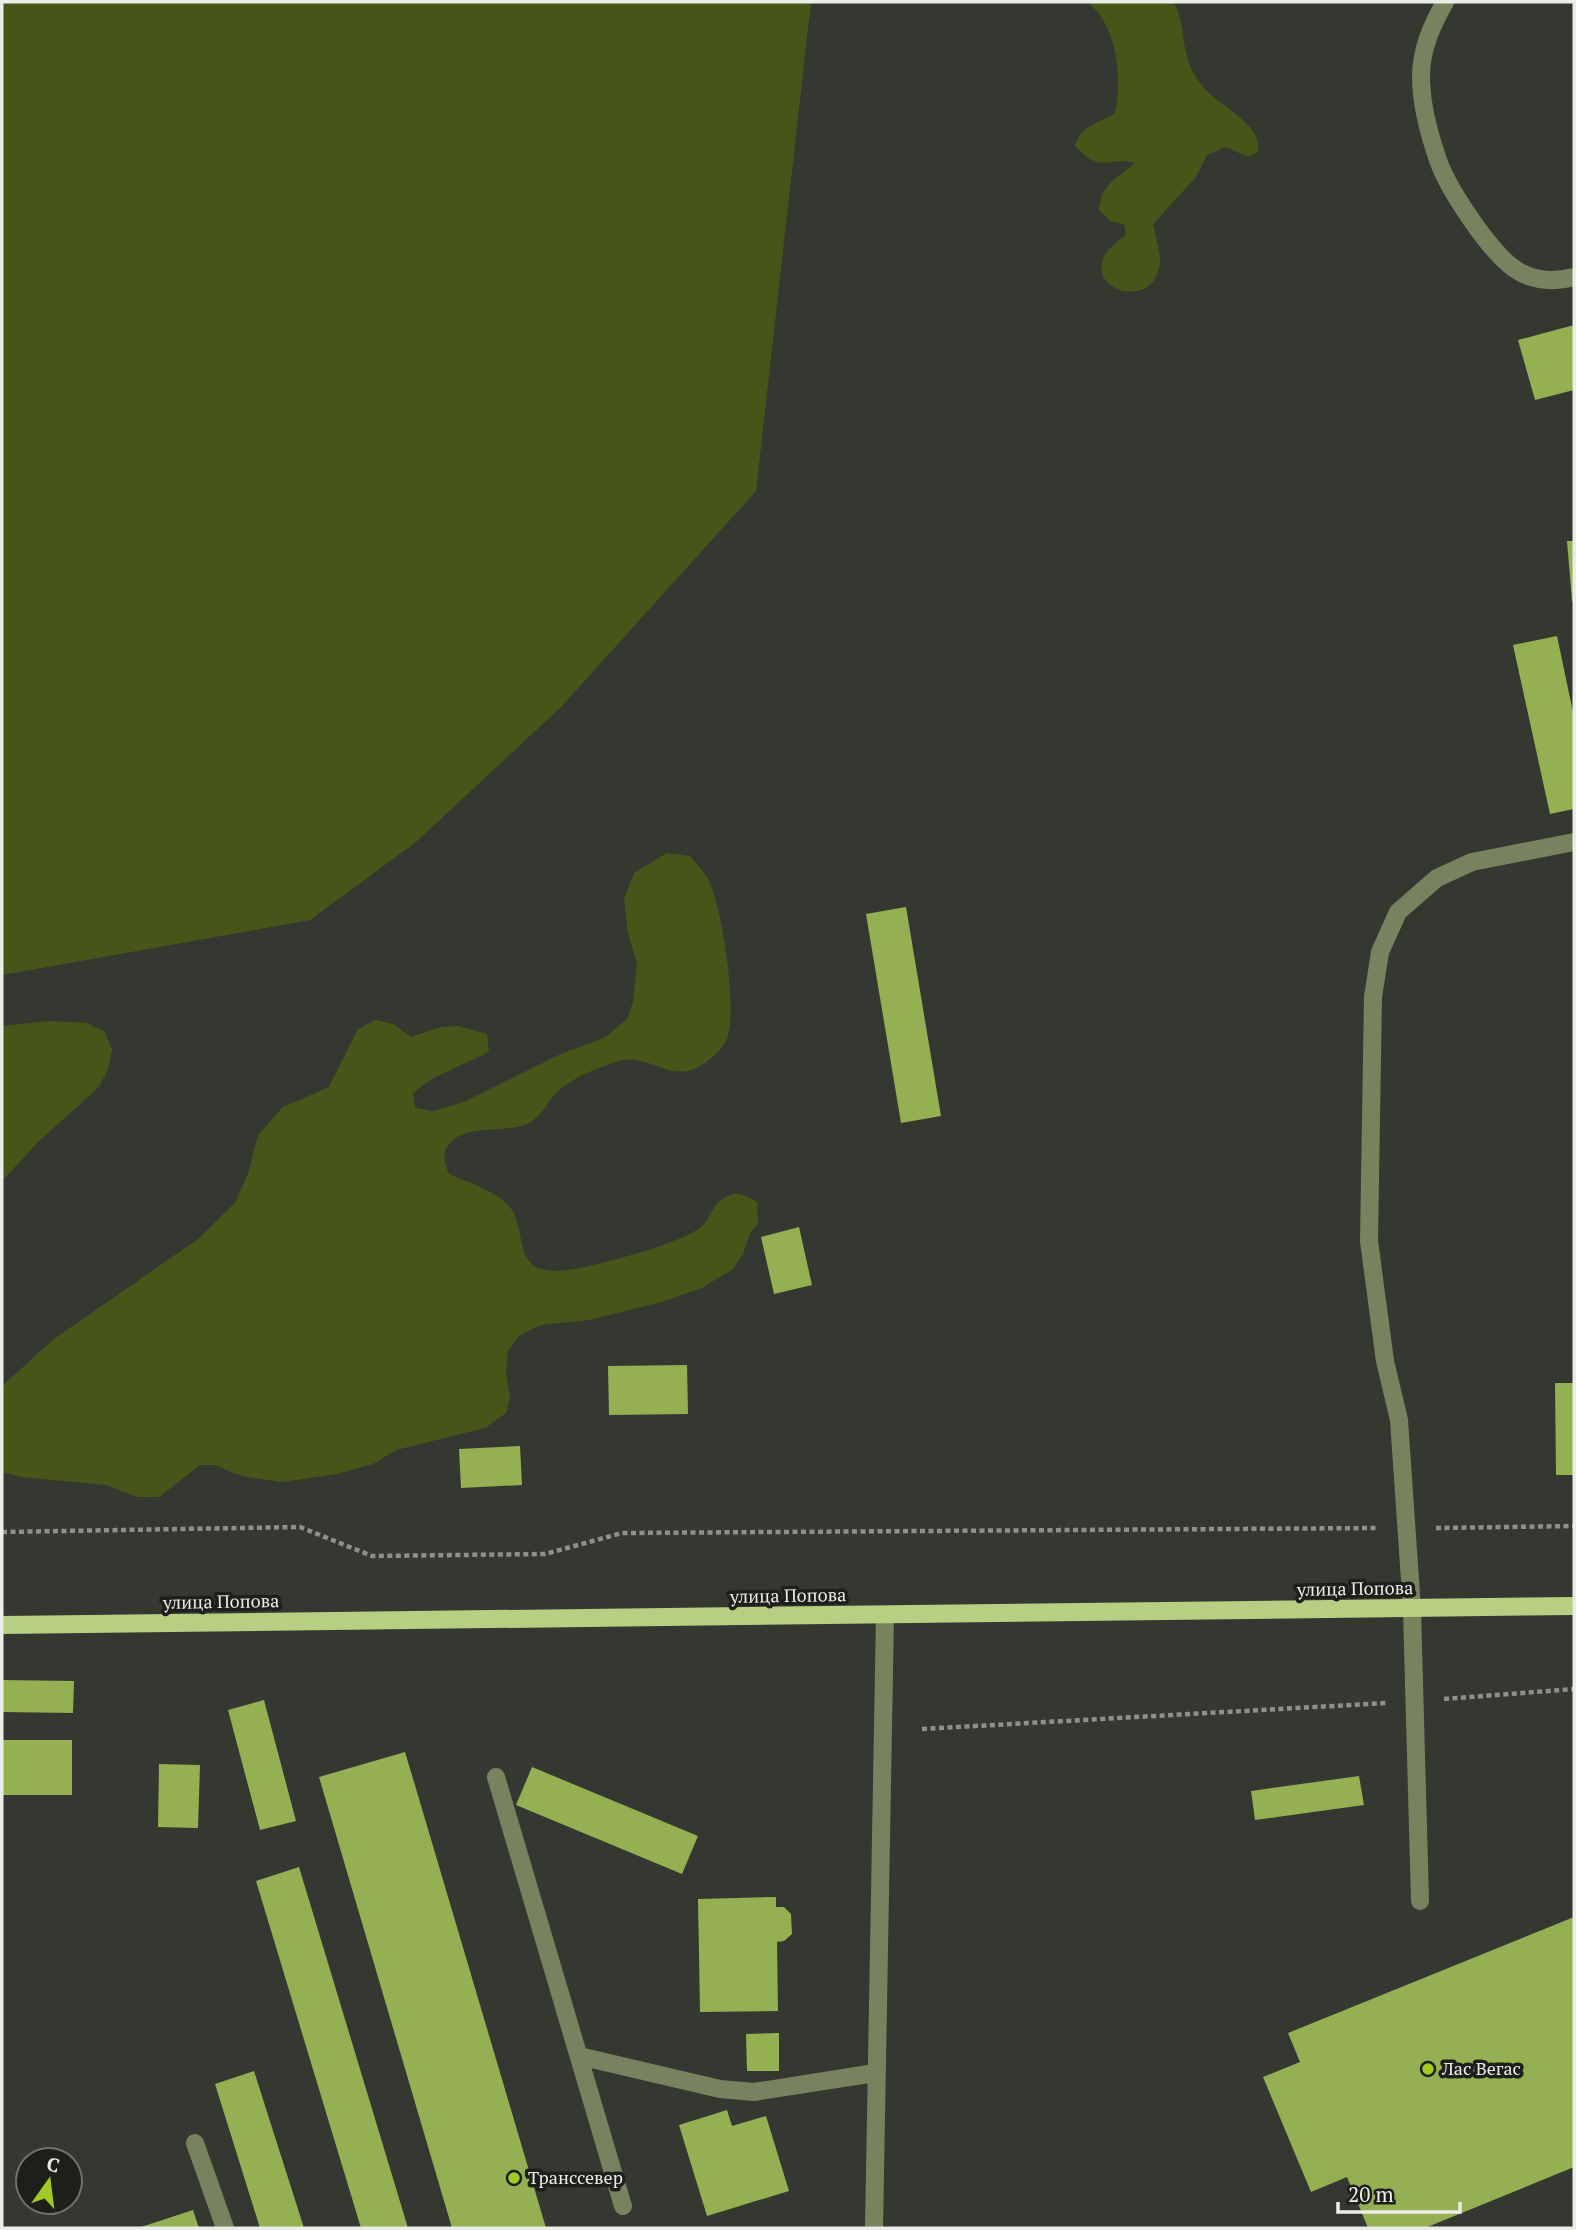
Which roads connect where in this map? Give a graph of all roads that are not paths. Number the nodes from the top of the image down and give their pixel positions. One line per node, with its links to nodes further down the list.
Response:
1 (1445, 2): 2 (street)
2 (1574, 277)
3 (1574, 842): 5 (street)
4 (1574, 1606): 5 (main road, улица Попова)
5 (1412, 1609): 6 (main road, улица Попова); 9 (street)
6 (886, 1616): 7 (main road, улица Попова); 11 (street)
7 (2, 1625)
8 (496, 1777): 10 (street)
9 (1420, 1901)
10 (579, 2056): 11 (street); 13 (street)
11 (875, 2073): 15 (street)
12 (195, 2143): 14 (street)
13 (623, 2206)
14 (225, 2228)
15 (874, 2228)

